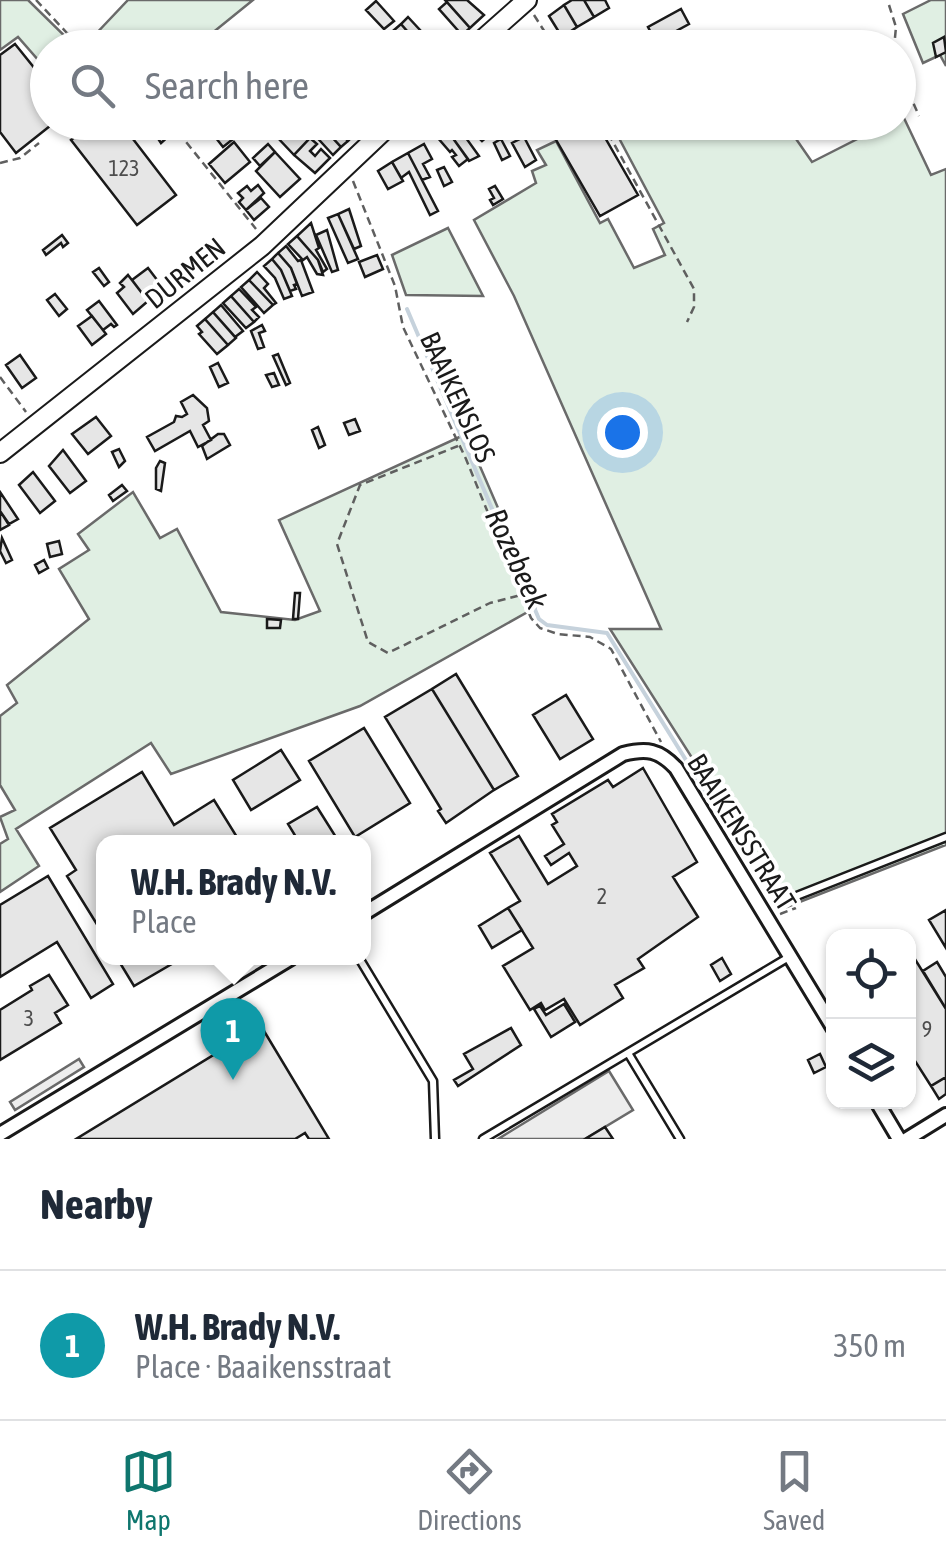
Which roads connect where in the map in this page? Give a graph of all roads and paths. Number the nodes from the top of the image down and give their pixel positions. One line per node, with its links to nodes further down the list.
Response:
1 (36, 0): 4 (path)
2 (526, 1): 5 (street); 6 (path)
3 (890, 5): 7 (path)
4 (66, 30)
5 (493, 30)
6 (543, 30)
7 (896, 30)
8 (916, 109): 9 (path)
9 (919, 116)
10 (185, 140): 16 (path)
11 (374, 140): 15 (street, DURMEN)
12 (612, 140): 17 (path)
13 (40, 143): 14 (path)
14 (0, 163)
15 (347, 166): 16 (street, DURMEN); 20 (path, BAAIKENSLOS)
16 (267, 242): 19 (street, DURMEN)
17 (687, 322)
18 (0, 377): 19 (path)
19 (36, 425): 21 (street, DURMEN)
20 (460, 446): 22 (path, BAAIKENSLOS); 22 (path)
21 (0, 453)
22 (521, 595): 23 (path, BAAIKENSLOS)
23 (662, 753): 26 (street, BAAIKENSSTRAAT); 27 (street, BAAIKENSSTRAAT)
24 (946, 837): 25 (lane)
25 (794, 897)
26 (371, 909)
27 (790, 956): 30 (street, BAAIKENSSTRAAT); 31 (lane)
28 (279, 965): 34 (street)
29 (363, 965): 35 (lane)
30 (828, 1019)
31 (628, 1053): 36 (lane); 37 (lane)
32 (881, 1109): 38 (street)
33 (946, 1116): 39 (street)
34 (0, 1134)
35 (436, 1139)
36 (483, 1139)
37 (680, 1139)
38 (899, 1139)
39 (907, 1139)

